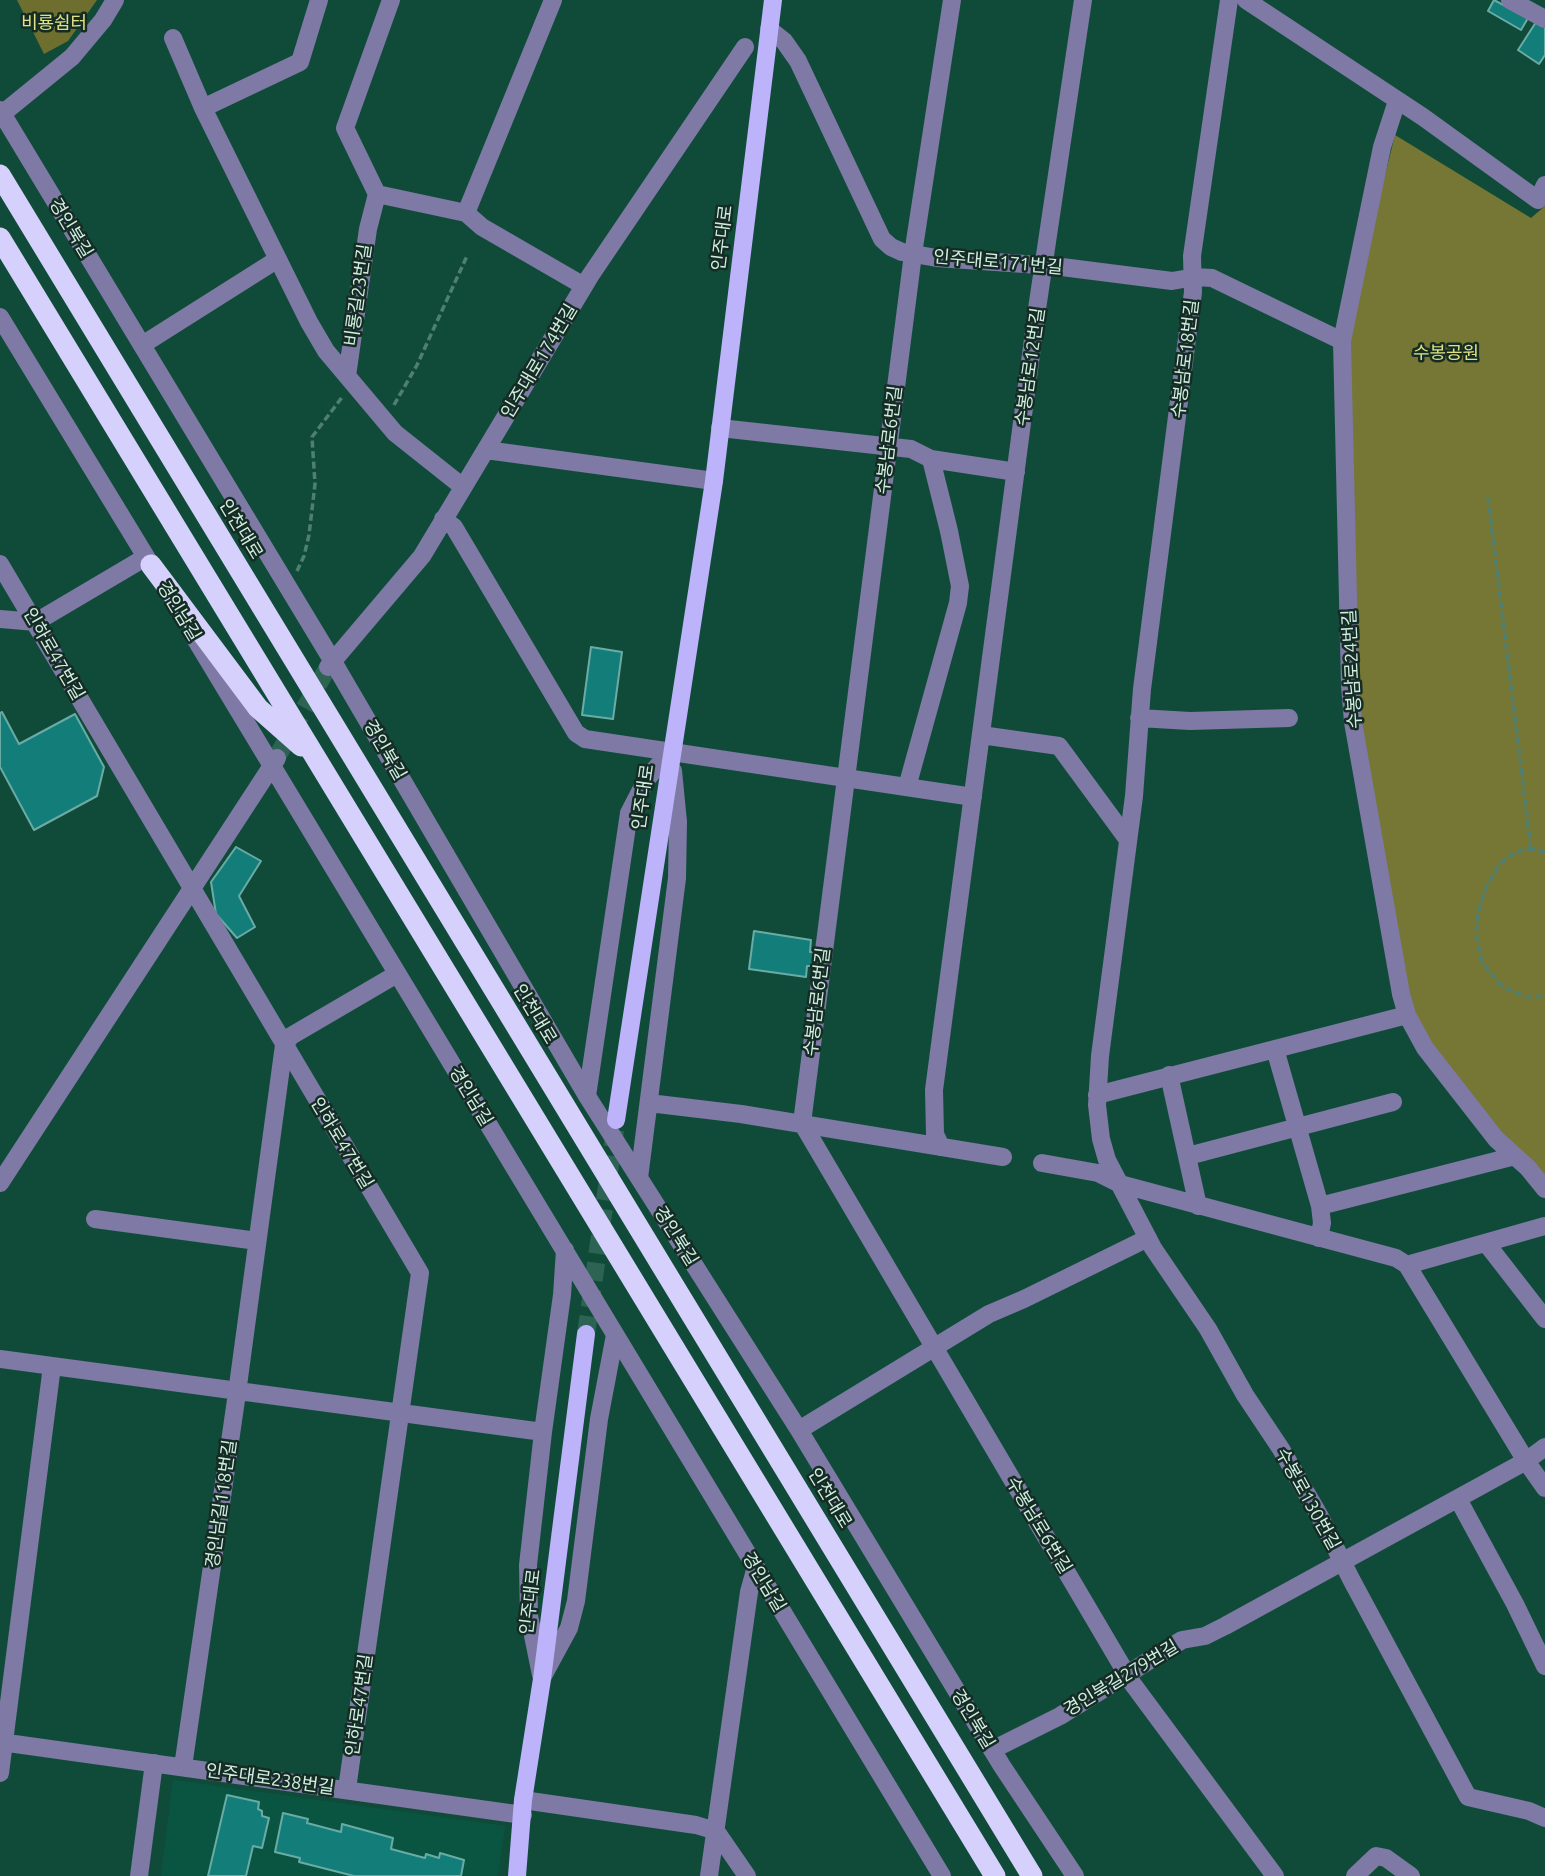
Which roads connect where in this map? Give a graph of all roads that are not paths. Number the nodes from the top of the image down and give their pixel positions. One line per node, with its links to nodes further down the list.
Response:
1 (115, 0): 17 (street)
2 (318, 0): 16 (street)
3 (391, 0): 20 (street)
4 (553, 0): 21 (street)
5 (952, 0): 23 (street, 수봉남로6번길)
6 (1083, 0): 25 (street, 수봉남로12번길)
7 (1229, 0): 26 (street, 수봉남로18번길)
8 (1246, 0): 15 (street)
9 (1510, 0): 11 (street)
10 (771, 15): 13 (street, 인주대로174번길); 14 (main road, 인주대로); 23 (street, 인주대로171번길)
11 (1545, 19)
12 (173, 38): 16 (street, 비룡길23번길)
13 (745, 47): 14 (street); 27 (street, 인주대로174번길)
14 (765, 59): 32 (main road, 인주대로)
15 (1397, 101): 19 (street); 29 (street, 수봉남로24번길)
16 (203, 108): 24 (street, 비룡길23번길)
17 (1, 112): 30 (street, 경인북길)
18 (0, 175): 121 (highway, 인천대로)
19 (1541, 192)
20 (377, 194): 21 (street); 31 (street, 비룡길23번길)
21 (466, 213): 27 (street)
22 (0, 238): 50 (highway)
23 (914, 254): 25 (street, 인주대로171번길); 33 (street, 수봉남로6번길)
24 (278, 259): 30 (street); 31 (street, 비룡길23번길)
25 (1045, 265): 26 (street, 인주대로171번길); 36 (street, 수봉남로12번길)
26 (1193, 278): 29 (street, 인주대로171번길); 45 (street, 수봉남로18번길)
27 (584, 286): 34 (street, 인주대로174번길)
28 (0, 317): 40 (street, 경인남길)
29 (1342, 341): 57 (street, 수봉남로24번길)
30 (142, 345): 44 (street, 경인북길)
31 (351, 381): 38 (street)
32 (720, 428): 33 (street); 37 (main road, 인주대로)
33 (888, 446): 35 (street); 51 (street, 수봉남로6번길)
34 (486, 450): 37 (street); 38 (street, 인주대로174번길)
35 (931, 459): 36 (street); 52 (street)
36 (1016, 472): 47 (street, 수봉남로12번길)
37 (714, 481): 48 (main road, 인주대로)
38 (463, 487): 39 (street, 인주대로174번길)
39 (443, 519): 44 (street, 인주대로174번길); 48 (street)
40 (149, 561): 43 (street); 49 (street, 경인남길); 50 (highway)
41 (0, 564): 43 (street, 인하로47번길)
42 (0, 619): 43 (street)
43 (36, 622): 55 (street, 인하로47번길)
44 (330, 664): 62 (street, 경인북길)
45 (1139, 718): 46 (street); 54 (street, 수봉남로18번길)
46 (1289, 718)
47 (981, 735): 53 (street, 수봉남로12번길); 54 (street)
48 (671, 751): 51 (street); 62 (street); 64 (street); 65 (main road, 인주대로)
49 (275, 761): 55 (street); 56 (street, 경인남길)
50 (318, 762): 120 (highway)
51 (846, 778): 52 (street); 66 (street, 수봉남로6번길)
52 (907, 787): 53 (street)
53 (973, 797): 68 (street, 수봉남로12번길)
54 (1128, 840): 61 (street, 수봉남로18번길)
55 (192, 890): 58 (street, 인하로47번길); 74 (street)
56 (397, 974): 58 (street); 85 (street, 경인남길)
57 (1407, 1015): 59 (street); 70 (street, 수봉남로24번길)
58 (284, 1045): 83 (street, 경인남길118번길); 94 (street, 인하로47번길)
59 (1275, 1049): 60 (street); 67 (street)
60 (1169, 1075): 61 (street); 69 (street)
61 (1097, 1095): 75 (street, 수봉남로18번길)
62 (587, 1096): 73 (street, 경인북길)
63 (1392, 1102): 67 (street)
64 (649, 1103): 66 (street); 73 (street)
65 (616, 1120)
66 (802, 1124): 68 (street); 90 (street, 수봉남로6번길)
67 (1297, 1127): 69 (street); 78 (street)
68 (941, 1147): 71 (street)
69 (1188, 1156): 77 (street)
70 (1515, 1156): 76 (street, 수봉남로24번길); 78 (street)
71 (1003, 1157)
72 (1042, 1163): 75 (street)
73 (639, 1178): 95 (street, 경인북길)
74 (0, 1183)
75 (1120, 1184): 77 (street); 81 (street, 수봉로130번길)
76 (1545, 1189)
77 (1199, 1206): 82 (street)
78 (1320, 1206): 82 (street)
79 (95, 1219): 83 (street)
80 (1545, 1226): 84 (street)
81 (1148, 1238): 90 (street); 101 (street, 수봉로130번길)
82 (1319, 1238): 86 (street)
83 (257, 1241): 93 (street, 경인남길118번길)
84 (1486, 1243): 86 (street); 87 (street)
85 (565, 1250): 89 (street, 경인남길); 96 (street)
86 (1406, 1265): 98 (street)
87 (1545, 1319)
88 (586, 1334): 105 (main road, 인주대로)
89 (615, 1335): 102 (street, 경인남길); 105 (street)
90 (934, 1347): 95 (street); 104 (street, 수봉남로6번길)
91 (0, 1359): 92 (street)
92 (52, 1366): 93 (street); 106 (street)
93 (237, 1392): 94 (street); 109 (street, 경인남길118번길)
94 (400, 1414): 96 (street); 111 (street, 인하로47번길)
95 (799, 1430): 107 (street, 경인북길)
96 (542, 1432): 105 (street)
97 (1545, 1447): 98 (street, 경인북길279번길)
98 (1526, 1461): 99 (street); 100 (street, 경인북길279번길)
99 (1545, 1488)
100 (1458, 1499): 101 (street, 경인북길279번길); 103 (street)
101 (1342, 1562): 104 (street, 경인북길279번길); 113 (street, 수봉로130번길)
102 (756, 1567): 114 (street); 119 (street, 경인남길)
103 (1545, 1666)
104 (1127, 1674): 107 (street, 경인북길279번길); 123 (street, 수봉남로6번길)
105 (542, 1679): 112 (main road, 인주대로)
106 (7, 1742): 108 (street, 인주대로238번길); 110 (street)
107 (992, 1750): 122 (street, 경인북길)
108 (154, 1763): 109 (street, 인주대로238번길); 115 (street)
109 (183, 1767): 111 (street, 인주대로238번길)
110 (0, 1773)
111 (347, 1789): 112 (street, 인주대로238번길)
112 (523, 1808): 114 (street, 인주대로238번길); 116 (main road, 인주대로)
113 (1545, 1818)
114 (716, 1831): 117 (street); 118 (street)
115 (139, 1876)
116 (517, 1876)
117 (709, 1876)
118 (747, 1876)
119 (942, 1876)
120 (995, 1876)
121 (1032, 1876)
122 (1075, 1876)
123 (1275, 1876)
124 (1355, 1876): 125 (street)
125 (1411, 1876)

